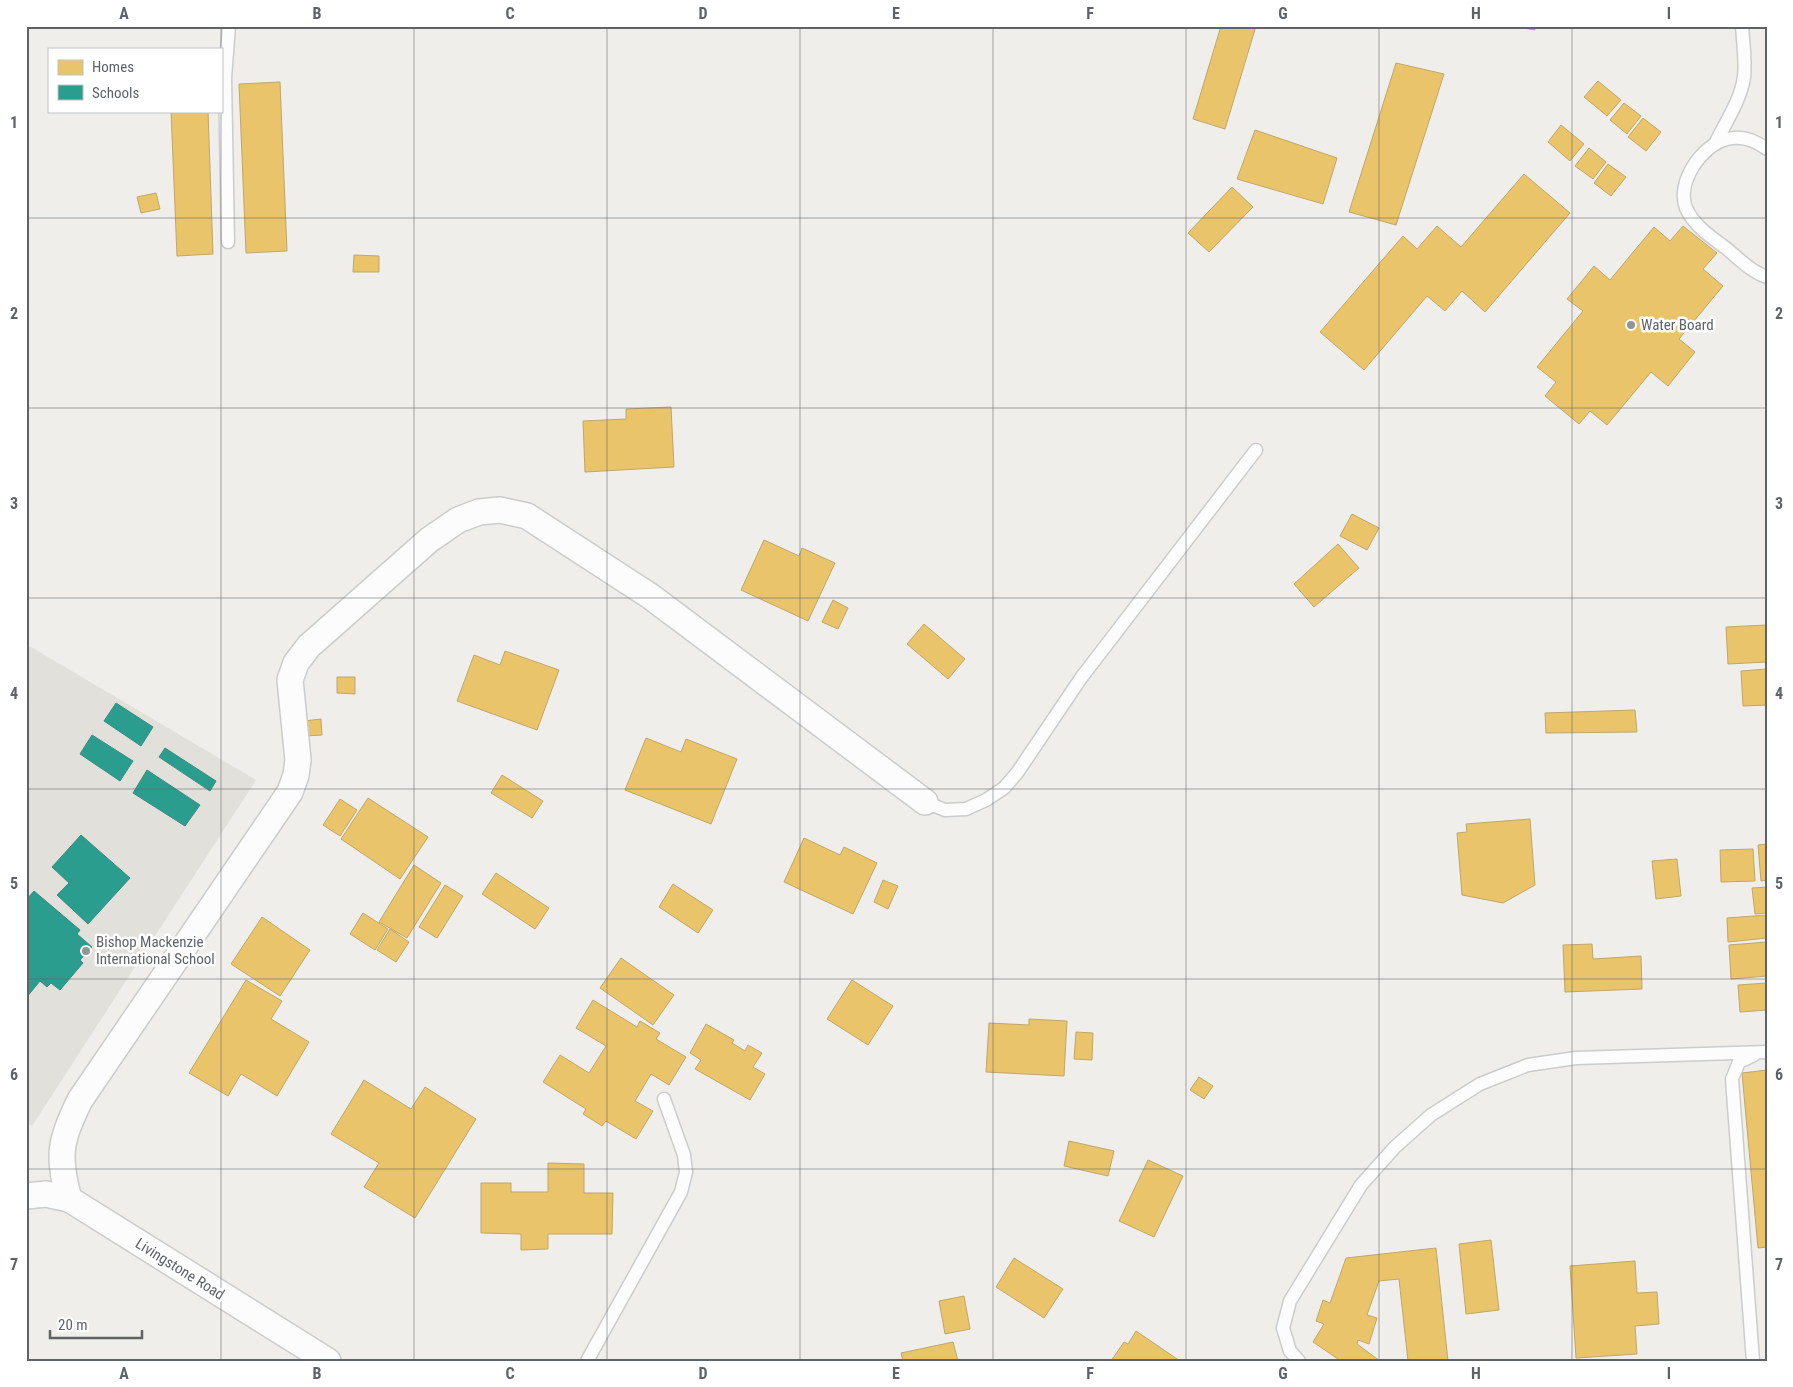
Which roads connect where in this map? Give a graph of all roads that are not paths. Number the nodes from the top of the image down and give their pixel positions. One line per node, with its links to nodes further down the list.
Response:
1 (229, 26): 5 (lane)
2 (1742, 26): 3 (lane)
3 (1715, 144): 4 (lane); 6 (lane)
4 (1767, 148)
5 (228, 242)
6 (1767, 277)
7 (1256, 450): 8 (lane)
8 (924, 802): 12 (street)
9 (1764, 1052): 15 (lane); 16 (lane)
10 (664, 1099): 14 (lane)
11 (26, 1196): 12 (street, Livingstone Road)
12 (69, 1199): 13 (street, Livingstone Road)
13 (328, 1361)
14 (587, 1361)
15 (1299, 1361)
16 (1753, 1361)

